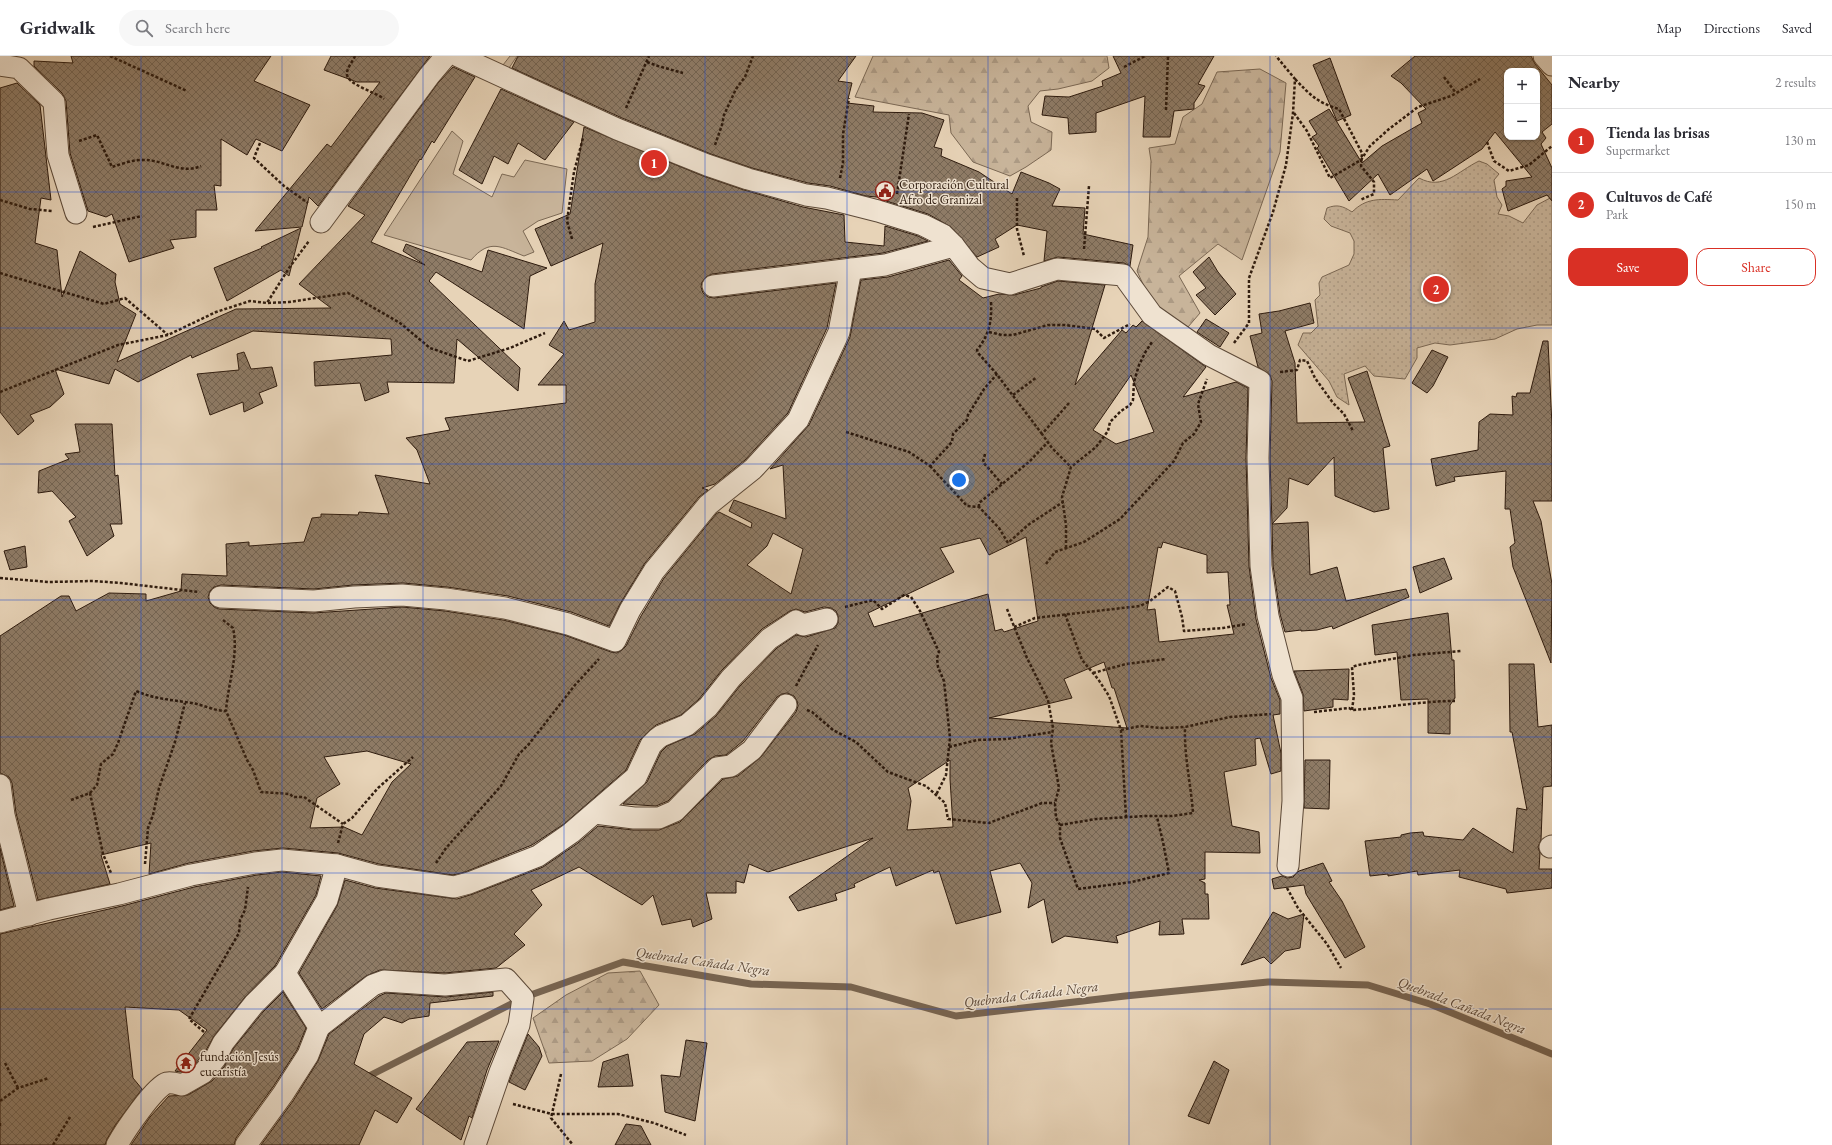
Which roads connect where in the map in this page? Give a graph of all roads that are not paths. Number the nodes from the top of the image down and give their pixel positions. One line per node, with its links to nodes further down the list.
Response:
1 (446, 56): 7 (street)
2 (458, 56): 8 (street)
3 (1544, 56): 5 (street)
4 (0, 64): 6 (street)
5 (1552, 65)
6 (74, 212)
7 (323, 220)
8 (954, 246): 9 (street); 17 (street)
9 (851, 269): 10 (street); 11 (street)
10 (713, 286)
11 (220, 597)
12 (827, 619): 15 (street)
13 (786, 705): 15 (street)
14 (0, 785): 18 (street)
15 (596, 813): 16 (street)
16 (337, 865): 18 (street); 20 (street)
17 (1288, 866)
18 (29, 915): 19 (street)
19 (0, 922)
20 (285, 972): 21 (street); 22 (street)
21 (319, 1027): 23 (street); 24 (street)
22 (117, 1145)
23 (246, 1145)
24 (475, 1145)

